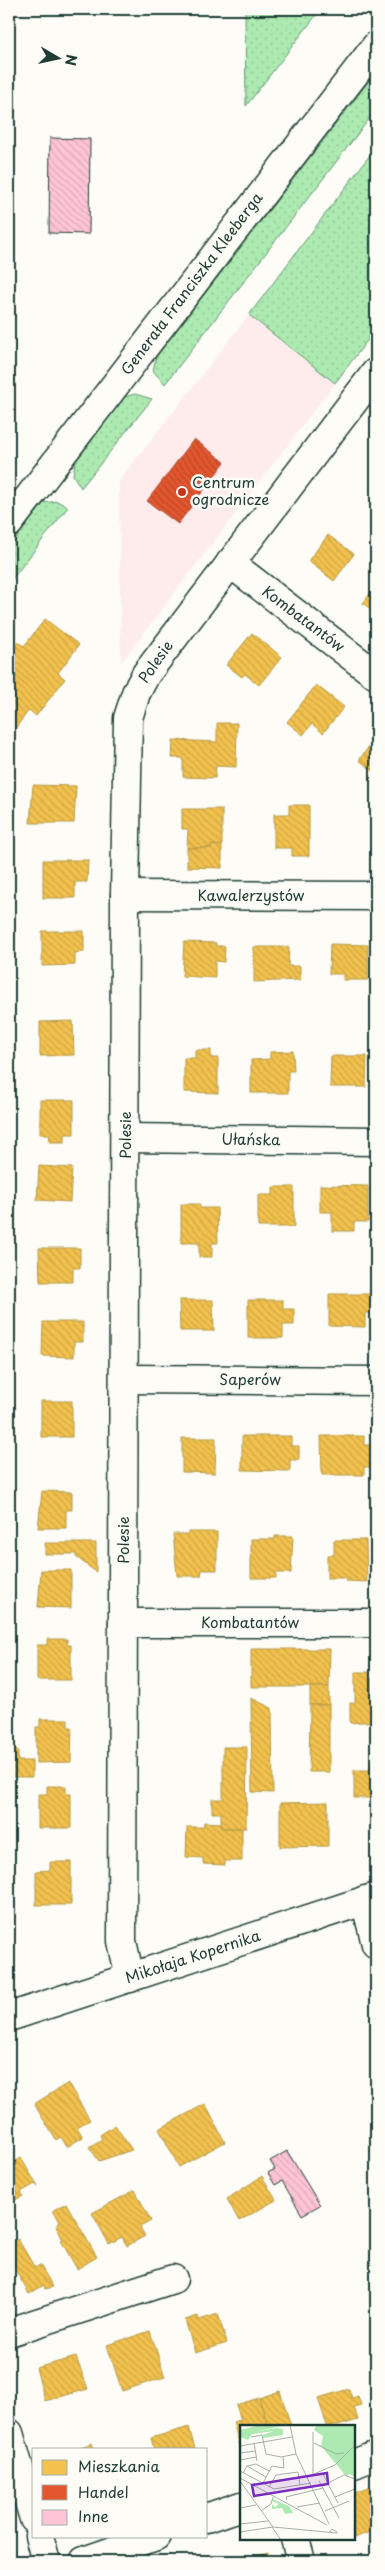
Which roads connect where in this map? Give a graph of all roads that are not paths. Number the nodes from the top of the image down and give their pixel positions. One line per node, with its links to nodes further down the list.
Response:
1 (376, 46): 3 (street, Generała Franciszka Kleeberga)
2 (376, 372): 4 (street, Polesie)
3 (9, 523)
4 (230, 563): 5 (street, Kombatantów); 6 (street, Polesie)
5 (376, 675)
6 (125, 895): 7 (street, Kawalerzystów); 8 (street, Polesie)
7 (376, 896)
8 (126, 1138): 9 (street, Ułańska); 10 (street, Polesie)
9 (376, 1141)
10 (125, 1379): 11 (street, Saperów); 12 (street, Polesie)
11 (376, 1380)
12 (123, 1623): 13 (street, Kombatantów); 16 (street, Polesie)
13 (376, 1623)
14 (370, 1898): 15 (street); 16 (street, Mikołaja Kopernika)
15 (376, 1944)
16 (130, 1978): 17 (street, Mikołaja Kopernika)
17 (9, 2017)
18 (173, 2279): 19 (street)
19 (9, 2332)
20 (9, 2433): 24 (street)
21 (376, 2455): 22 (street)
22 (355, 2464)
23 (240, 2506): 25 (street)
24 (32, 2512)
25 (208, 2517)
26 (40, 2538): 29 (street)
27 (150, 2538): 30 (street)
28 (295, 2540): 31 (street)
29 (46, 2561)
30 (84, 2561)
31 (301, 2561)

